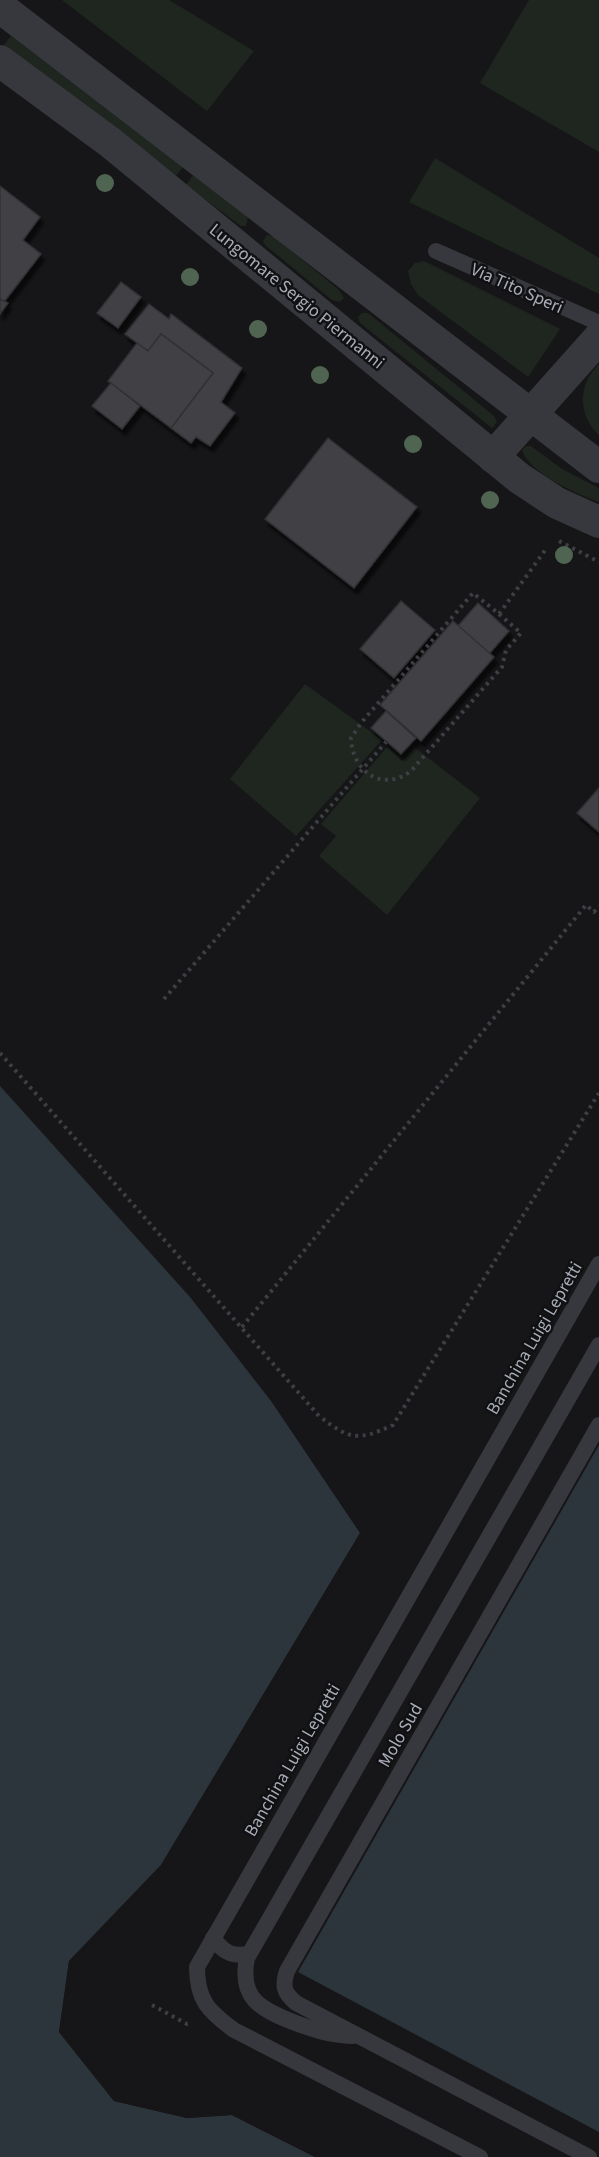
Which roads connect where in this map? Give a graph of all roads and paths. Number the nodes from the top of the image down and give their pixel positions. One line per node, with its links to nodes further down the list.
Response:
1 (0, 7): 6 (street)
2 (0, 61): 7 (street, Lungomare Sergio Piermanni)
3 (436, 251): 4 (lane, Via Tito Speri)
4 (599, 323)
5 (599, 338): 6 (street)
6 (528, 415): 7 (street); 8 (street)
7 (493, 457): 9 (street, Lungomare Sergio Piermanni)
8 (599, 467)
9 (599, 522)
10 (546, 549): 11 (path)
11 (499, 614): 13 (path); 13 (path)
12 (386, 741): 13 (path)
13 (363, 769): 15 (path)
14 (599, 906): 19 (path)
15 (164, 999)
16 (0, 1053): 19 (path)
17 (599, 1092): 19 (path)
18 (599, 1264): 22 (lane, Banchina Luigi Lepretti)
19 (242, 1327)
20 (599, 1345): 23 (lane)
21 (599, 1425): 24 (lane, Molo Sud)
22 (213, 1938): 23 (lane); 25 (lane, Banchina Luigi Lepretti)
23 (249, 1954): 24 (lane)
24 (357, 2036): 26 (lane)
25 (480, 2157)
26 (589, 2157)

